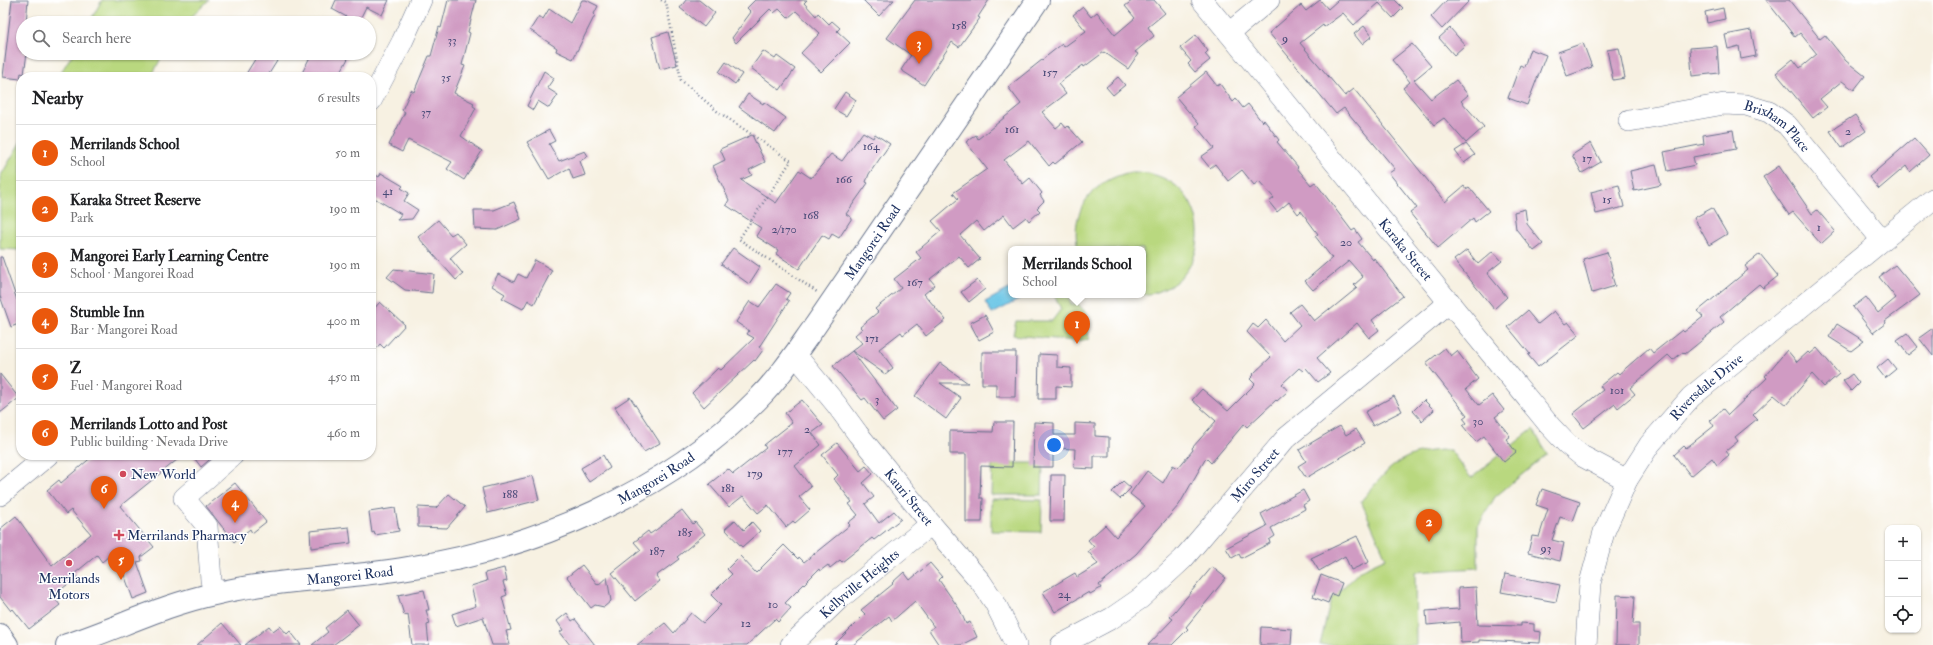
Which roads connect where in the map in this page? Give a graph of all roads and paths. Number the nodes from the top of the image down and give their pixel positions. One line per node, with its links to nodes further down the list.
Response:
1 (421, 0): 7 (street)
2 (661, 0): 11 (path)
3 (1038, 0): 11 (main road, Mangorei Road)
4 (1202, 0): 6 (street, Karaka Street)
5 (1269, 0): 6 (street)
6 (1229, 33): 12 (street, Karaka Street)
7 (376, 91)
8 (1629, 121): 10 (street, Brixham Place)
9 (1933, 199): 10 (street, Riversdale Drive)
10 (1882, 240): 16 (street, Riversdale Drive)
11 (831, 301): 13 (main road, Mangorei Road)
12 (1450, 302): 16 (street, Karaka Street); 25 (street, Miro Street)
13 (793, 356): 18 (street, Kauri Street); 19 (main road, Mangorei Road)
14 (42, 460): 17 (street)
15 (227, 460): 19 (street)
16 (1626, 480): 26 (street, Riversdale Drive)
17 (0, 495)
18 (931, 524): 23 (street, Kellyville Heights); 24 (street, Kauri Street)
19 (214, 594): 22 (main road, Mangorei Road)
20 (0, 635): 21 (main road)
21 (7, 645)
22 (67, 645)
23 (790, 645)
24 (1016, 645)
25 (1061, 645)
26 (1586, 645)

